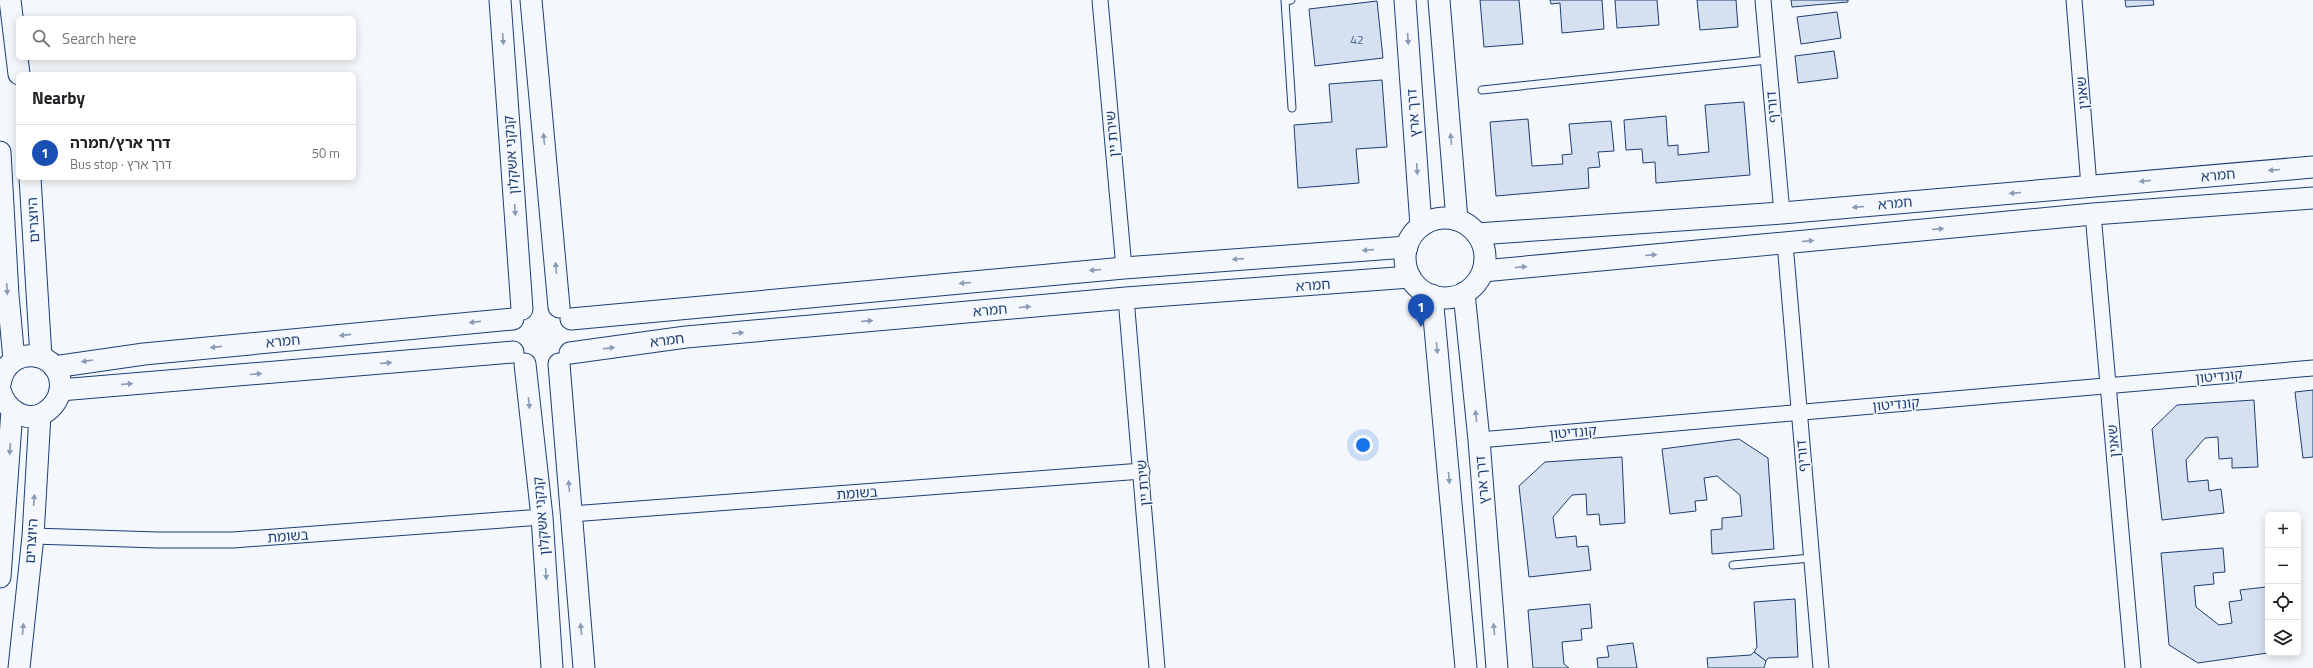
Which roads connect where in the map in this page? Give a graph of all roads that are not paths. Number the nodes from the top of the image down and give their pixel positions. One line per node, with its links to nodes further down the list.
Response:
1 (10, 0): 10 (street)
2 (500, 0): 35 (street, קנקני אשקלון, one-way to 35)
3 (531, 0): 34 (street, one-way to 3)
4 (1100, 0): 28 (street, שירת יין)
5 (1291, 0): 15 (lane)
6 (1405, 0): 24 (street, דרך ארץ, one-way to 24)
7 (1439, 0): 23 (street, one-way to 7)
8 (1763, 0): 12 (street, דוריף)
9 (2074, 0): 19 (street, שאנין)
10 (16, 49)
11 (17, 60): 13 (street)
12 (1768, 60): 14 (lane); 21 (street, דוריף)
13 (19, 72)
14 (1482, 90)
15 (1292, 108)
16 (0, 152): 38 (street, היוצרים, one-way to 38)
17 (2313, 167): 19 (street, חמרא, one-way to 19)
18 (30, 180): 39 (street, היוצרים)
19 (2089, 186): 21 (street, חמרא, one-way to 21)
20 (2313, 198): 22 (street, חמרא)
21 (1782, 213): 25 (street, חמרא)
22 (2093, 214): 26 (street, חמרא, one-way to 22); 42 (street, שאנין)
23 (1457, 220): 24 (street); 25 (street)
24 (1421, 226): 27 (street)
25 (1477, 234): 29 (street)
26 (1785, 243): 29 (street, חמרא, one-way to 26); 46 (street, דוריף)
27 (1407, 247): 28 (street, חמרא, one-way to 28); 30 (street)
28 (1124, 268): 34 (street, חמרא, one-way to 34)
29 (1482, 271): 31 (street)
30 (1410, 277): 32 (street); 33 (street, חמרא)
31 (1464, 293): 32 (street); 48 (street, דרך ארץ, one-way to 31)
32 (1432, 295): 60 (street, one-way to 60)
33 (1126, 298): 37 (street, חמרא, one-way to 33); 49 (street, שירת יין)
34 (565, 313): 35 (street); 37 (street)
35 (518, 314): 36 (street); 39 (street, חמרא, one-way to 39)
36 (519, 358): 37 (street); 44 (street, one-way to 36); 51 (street, קנקני אשקלון, one-way to 51)
37 (565, 358): 50 (street, one-way to 37)
38 (14, 360): 39 (street, חמרא); 41 (street)
39 (48, 362): 44 (street, היוצרים)
40 (2313, 368): 42 (street, קונדיטון)
41 (0, 384)
42 (2108, 386): 46 (street, קונדיטון); 63 (street, שאנין)
43 (0, 390): 45 (street)
44 (60, 390): 47 (street)
45 (12, 410): 47 (street); 55 (street, היוצרים, one-way to 55)
46 (1798, 412): 48 (street, קונדיטון); 53 (street, דוריף)
47 (40, 415): 52 (street, היוצרים, one-way to 47)
48 (1479, 440): 61 (street, דרך ארץ, one-way to 48)
49 (1142, 471): 50 (street, בשומת); 59 (street, שירת יין)
50 (571, 514): 58 (street, one-way to 50)
51 (542, 517): 52 (street, בשומת); 57 (street, קנקני אשקלון, one-way to 57)
52 (33, 536): 56 (street, היוצרים, one-way to 52)
53 (1811, 558): 54 (lane); 62 (street, דוריף)
54 (1733, 565)
55 (0, 577)
56 (19, 668)
57 (552, 668)
58 (584, 668)
59 (1158, 668)
60 (1466, 668)
61 (1497, 668)
62 (1821, 668)
63 (2133, 668)

